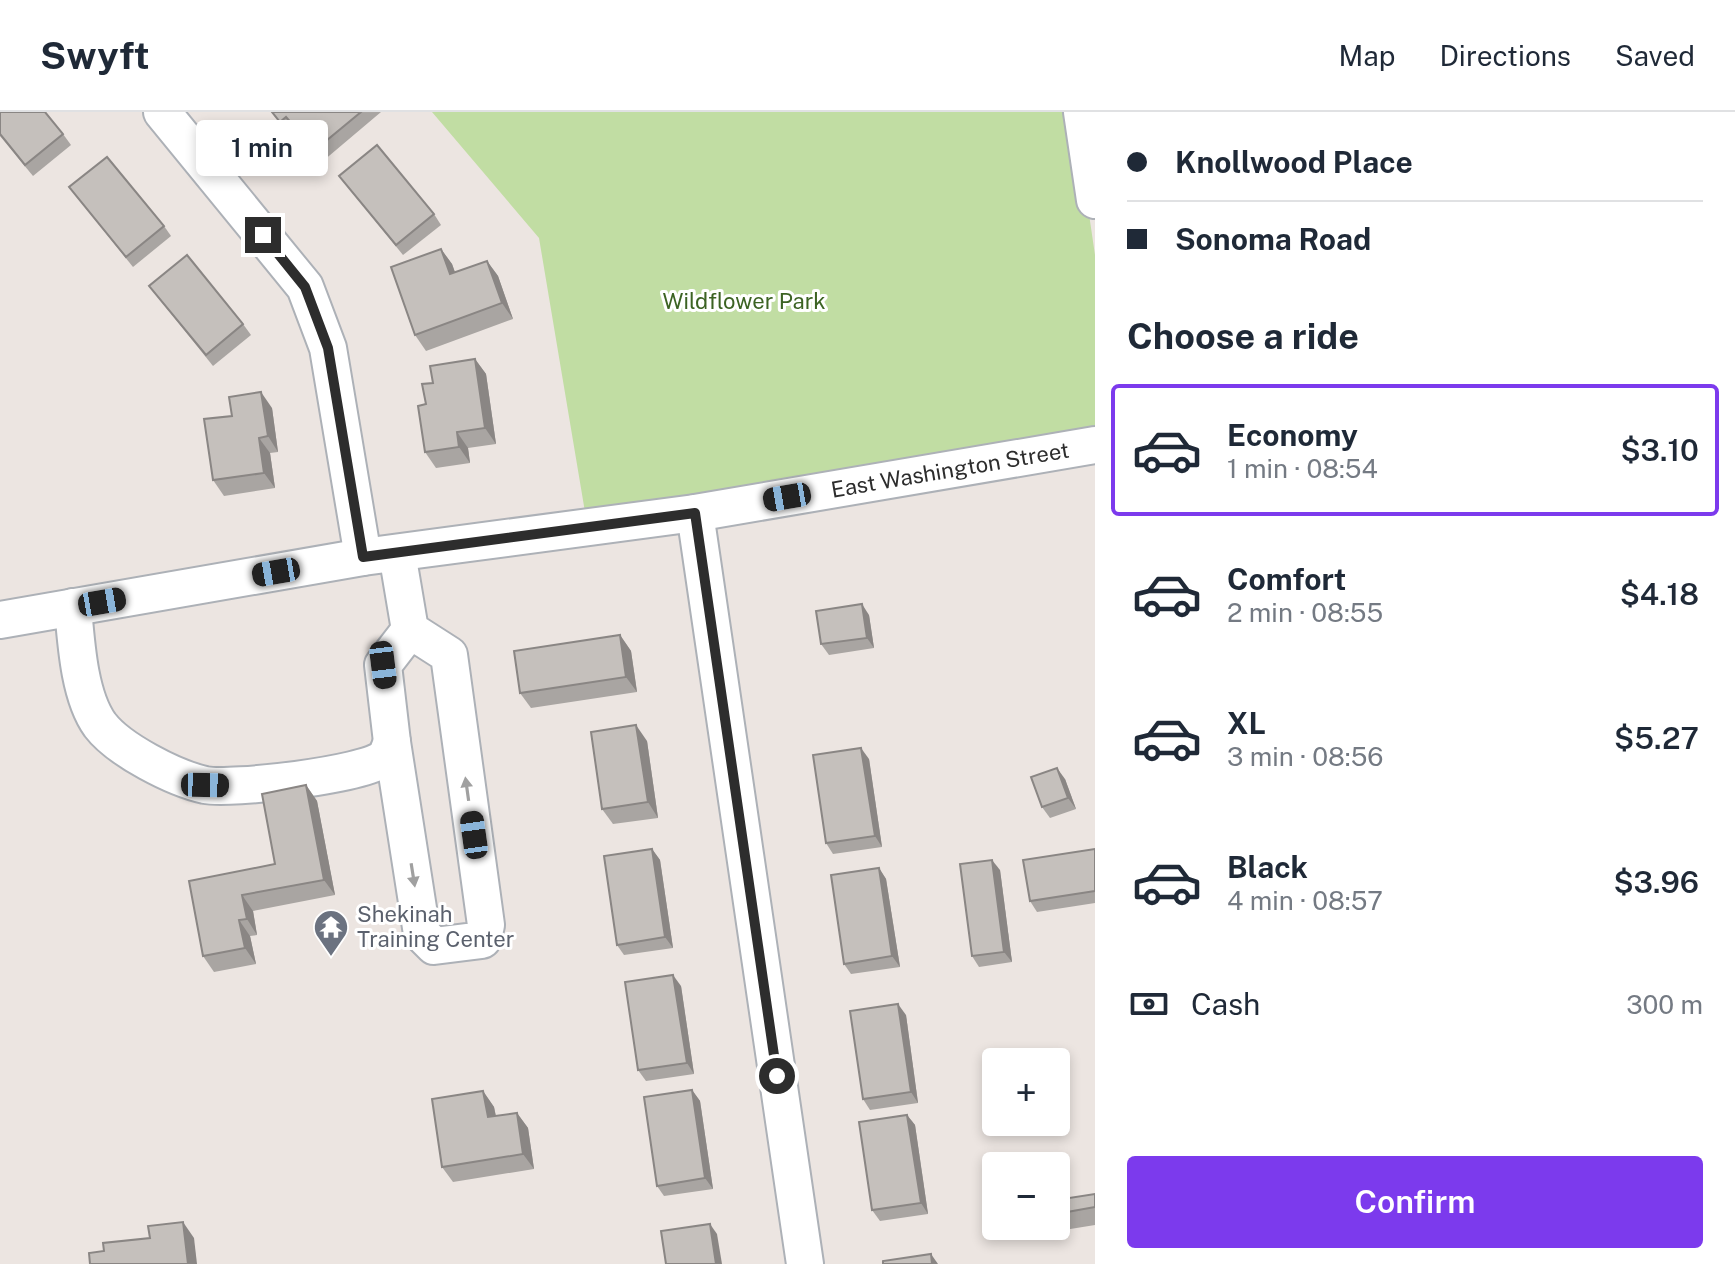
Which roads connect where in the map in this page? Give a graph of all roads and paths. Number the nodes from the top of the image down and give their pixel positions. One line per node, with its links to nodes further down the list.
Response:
1 (162, 112): 6 (street)
2 (1082, 112): 3 (street)
3 (1095, 200)
4 (1095, 445): 5 (street, East Washington Street)
5 (695, 513): 6 (street, East Washington Street); 11 (street)
6 (380, 555): 7 (street, East Washington Street); 9 (street)
7 (73, 607): 8 (street, East Washington Street); 10 (street)
8 (0, 620)
9 (410, 630): 10 (street); 10 (street, one-way to 9)
10 (392, 742)
11 (805, 1264)

